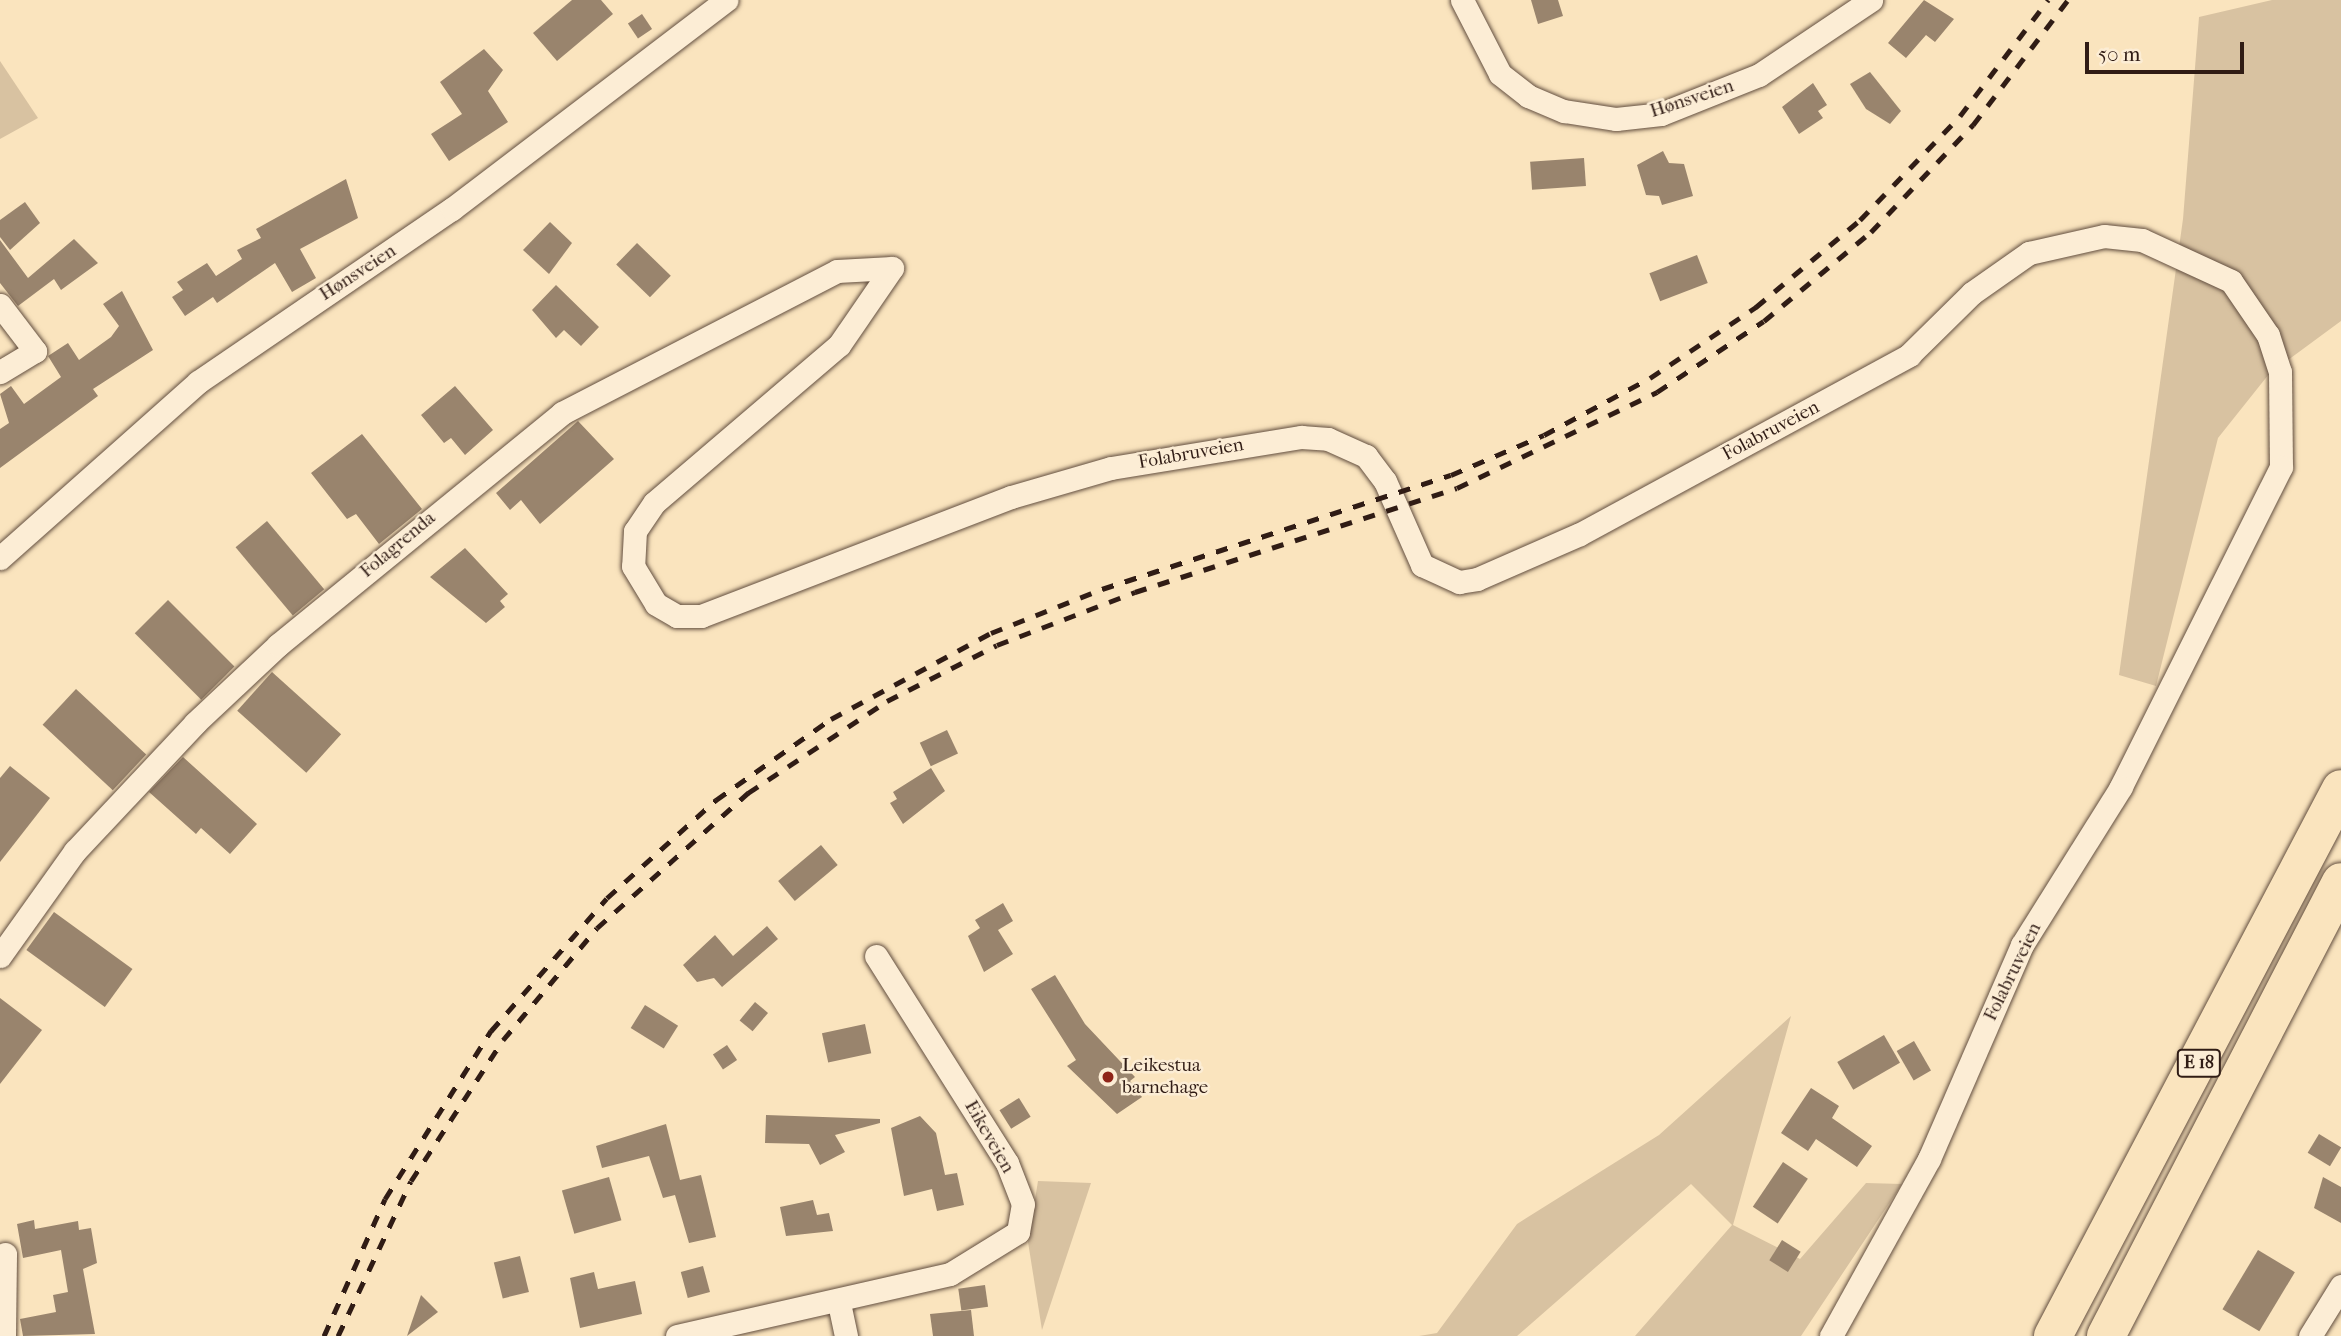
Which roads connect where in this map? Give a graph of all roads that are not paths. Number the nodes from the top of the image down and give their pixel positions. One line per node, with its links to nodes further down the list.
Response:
1 (726, 0): 7 (street, Hønsveien)
2 (1462, 0): 3 (street, Hønsveien)
3 (1871, 0)
4 (892, 268): 10 (street, Folagrenda); 18 (street, Folabruveien)
5 (0, 305): 6 (street)
6 (0, 372)
7 (0, 558)
8 (2341, 789): 19 (highway, E 18)
9 (2341, 883): 20 (highway, E 18)
10 (0, 956)
11 (876, 956): 14 (street, Eikeveien)
12 (5, 1254): 15 (street)
13 (2341, 1286): 21 (street)
14 (839, 1303): 16 (street, Eikeveien); 17 (street)
15 (4, 1336)
16 (677, 1336)
17 (846, 1336)
18 (1832, 1336)
19 (2053, 1336)
20 (2106, 1336)
21 (2310, 1336)

